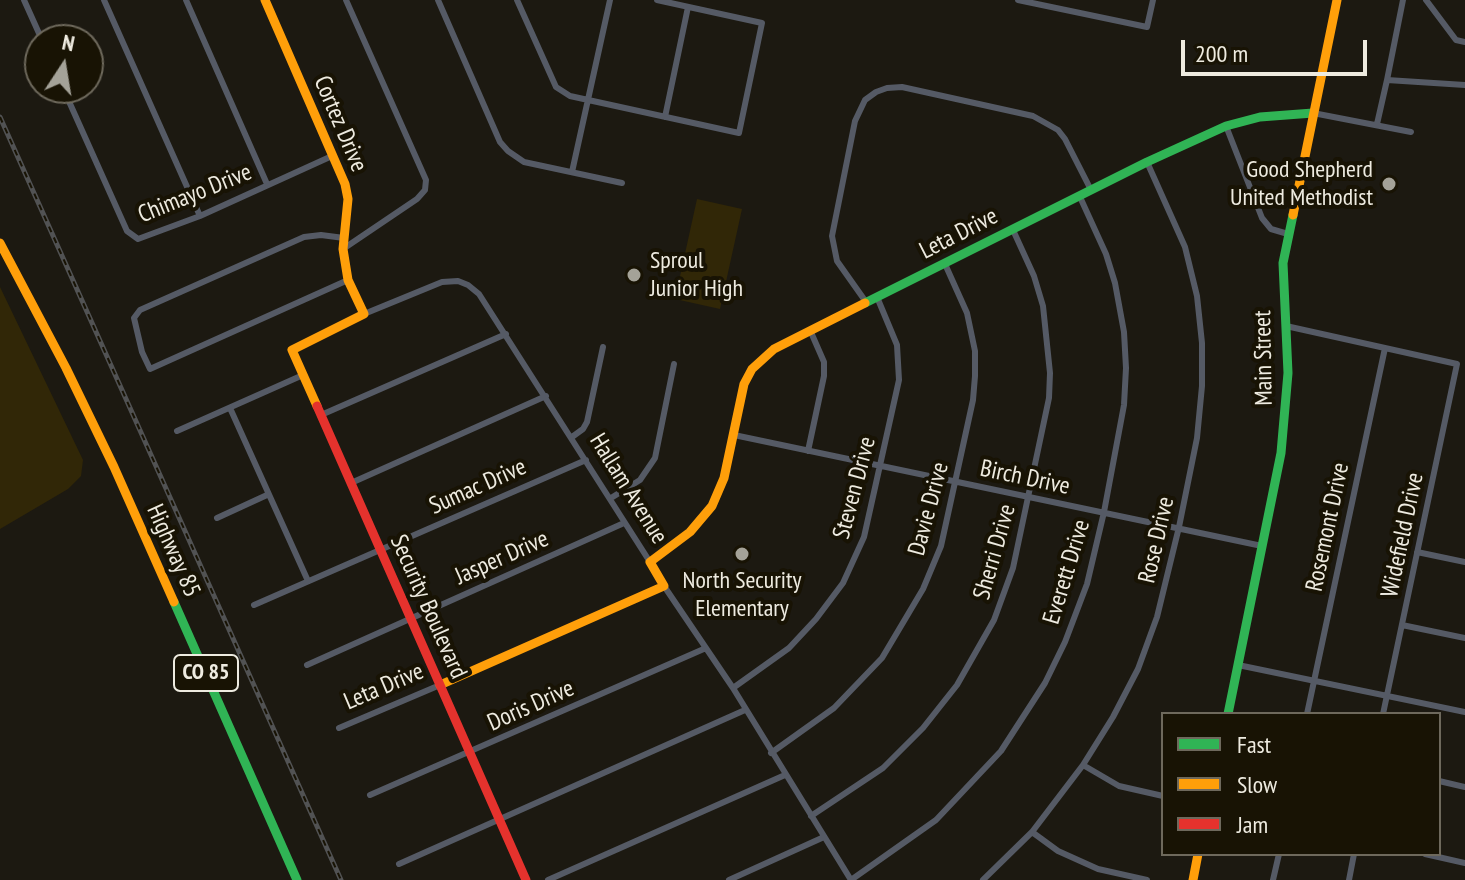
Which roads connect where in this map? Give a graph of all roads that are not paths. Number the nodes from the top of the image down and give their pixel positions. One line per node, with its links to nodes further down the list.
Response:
1 (24, 0): 16 (street)
2 (104, 0): 34 (street)
3 (186, 0): 31 (street)
4 (265, 0): 27 (street, Cortez Drive)
5 (346, 0): 39 (street)
6 (438, 0): 29 (street)
7 (517, 0): 20 (street)
8 (610, 0): 20 (street)
9 (657, 0): 15 (street)
10 (1018, 0): 11 (street)
11 (1153, 0)
12 (1337, 0): 22 (street, Main Street)
13 (1403, 0): 18 (street)
14 (1426, 0): 17 (street)
15 (688, 7): 23 (street); 23 (street)
16 (35, 24)
17 (1465, 42)
18 (1387, 80): 19 (street); 24 (street)
19 (1465, 85)
20 (590, 101): 23 (street); 29 (street)
21 (70, 104): 34 (street, Chimayo Drive)
22 (1313, 113): 24 (street, Leta Drive); 25 (street, Leta Drive); 36 (street, Main Street)
23 (665, 117)
24 (1377, 124): 26 (street, Leta Drive)
25 (1226, 126): 28 (street, Leta Drive); 36 (street)
26 (1411, 132)
27 (332, 156): 31 (street, Chimayo Drive); 37 (street, Cortez Drive)
28 (1147, 162): 32 (street, Leta Drive); 70 (street, Rose Drive)
29 (572, 172): 30 (street)
30 (622, 183)
31 (267, 184): 34 (street, Chimayo Drive)
32 (1092, 191): 33 (street, Leta Drive); 43 (street)
33 (1080, 197): 35 (street, Leta Drive); 67 (street, Everett Drive)
34 (200, 216)
35 (1013, 230): 40 (street, Leta Drive); 65 (street, Sherri Drive)
36 (1288, 234): 45 (street, Main Street)
37 (344, 238): 39 (street, Cortez Drive); 41 (street)
38 (0, 243): 113 (street, Highway 85 / CO 85)
39 (343, 249): 41 (street, Cortez Drive)
40 (945, 264): 42 (street, Leta Drive); 62 (street, Davie Drive)
41 (348, 280): 44 (street, Cortez Drive)
42 (877, 297): 43 (street, Leta Drive); 61 (street, Steven Drive)
43 (866, 302): 46 (street, Leta Drive)
44 (364, 314): 47 (street, Hallam Avenue); 50 (street, Hallam Avenue)
45 (1286, 326): 49 (street); 71 (street, Main Street)
46 (810, 330): 57 (street, Leta Drive); 59 (street)
47 (506, 334): 53 (street, Hallam Avenue); 55 (street)
48 (603, 347): 58 (street)
49 (1385, 348): 73 (street, Widefield Drive); 85 (street, Rosemont Drive)
50 (292, 350): 52 (street, Security Boulevard)
51 (674, 364): 66 (street)
52 (303, 375): 54 (street); 55 (street, Security Boulevard)
53 (546, 396): 58 (street, Hallam Avenue); 63 (street)
54 (230, 408): 56 (street); 64 (street)
55 (321, 415): 63 (street, Security Boulevard)
56 (177, 431)
57 (734, 435): 59 (street, Birch Drive); 74 (street, Leta Drive)
58 (572, 437): 60 (street, Hallam Avenue)
59 (808, 451): 61 (street, Birch Drive)
60 (586, 460): 66 (street, Hallam Avenue); 72 (street, Sumac Drive)
61 (882, 466): 62 (street, Birch Drive); 87 (street, Steven Drive)
62 (956, 482): 65 (street, Birch Drive); 96 (street, Davie Drive)
63 (351, 483): 72 (street, Security Boulevard)
64 (267, 495): 68 (street); 76 (street)
65 (1029, 497): 67 (street, Birch Drive); 103 (street, Sherri Drive)
66 (611, 498): 69 (street, Hallam Avenue)
67 (1104, 512): 70 (street, Birch Drive); 117 (street, Everett Drive)
68 (217, 518)
69 (624, 523): 74 (street, Hallam Avenue); 79 (street, Jasper Drive)
70 (1179, 527): 71 (street, Birch Drive); 97 (street, Rose Drive)
71 (1262, 546): 84 (street, Main Street)
72 (381, 550): 76 (street, Sumac Drive); 79 (street, Security Boulevard)
73 (1417, 552): 75 (street); 80 (street, Widefield Drive)
74 (650, 562): 77 (street, Hallam Avenue)
75 (1465, 562)
76 (308, 581): 78 (street, Sumac Drive)
77 (664, 586): 82 (street, Hallam Avenue); 86 (street, Leta Drive)
78 (254, 605)
79 (411, 619): 83 (street, Jasper Drive); 86 (street, Security Boulevard)
80 (1402, 625): 81 (street); 88 (street, Widefield Drive)
81 (1465, 638)
82 (706, 648): 87 (street, Hallam Avenue); 95 (street, Doris Drive)
83 (307, 665)
84 (1238, 665): 85 (street); 90 (street, Main Street)
85 (1314, 682): 88 (street); 91 (street, Rosemont Drive)
86 (440, 685): 94 (street, Leta Drive); 95 (street, Security Boulevard)
87 (733, 688): 89 (street, Hallam Avenue)
88 (1387, 696): 92 (street, Widefield Drive); 93 (street)
89 (745, 710): 96 (street, Hallam Avenue); 104 (street)
90 (1228, 712)
91 (1307, 712)
92 (1383, 712)
93 (1465, 712)
94 (339, 728)
95 (470, 753): 101 (street, Doris Drive); 104 (street, Security Boulevard)
96 (771, 753): 98 (street, Hallam Avenue)
97 (1083, 765): 102 (street); 105 (street, Rose Drive)
98 (785, 775): 103 (street, Hallam Avenue); 115 (street)
99 (1441, 781): 100 (street)
100 (1465, 787)
101 (370, 795)
102 (1161, 796)
103 (811, 816): 106 (street, Hallam Avenue)
104 (500, 821): 112 (street); 114 (street, Security Boulevard)
105 (1032, 832): 118 (street, Rose Drive); 119 (street)
106 (824, 837): 116 (street); 117 (street, Hallam Avenue)
107 (1198, 856): 120 (street)
108 (1279, 856): 121 (street)
109 (1354, 856): 122 (street)
110 (1434, 856): 111 (street)
111 (1465, 863)
112 (399, 864)
113 (297, 880)
114 (526, 880)
115 (548, 880)
116 (729, 880)
117 (851, 880)
118 (983, 880)
119 (1147, 880)
120 (1193, 880)
121 (1273, 880)
122 (1349, 880)

